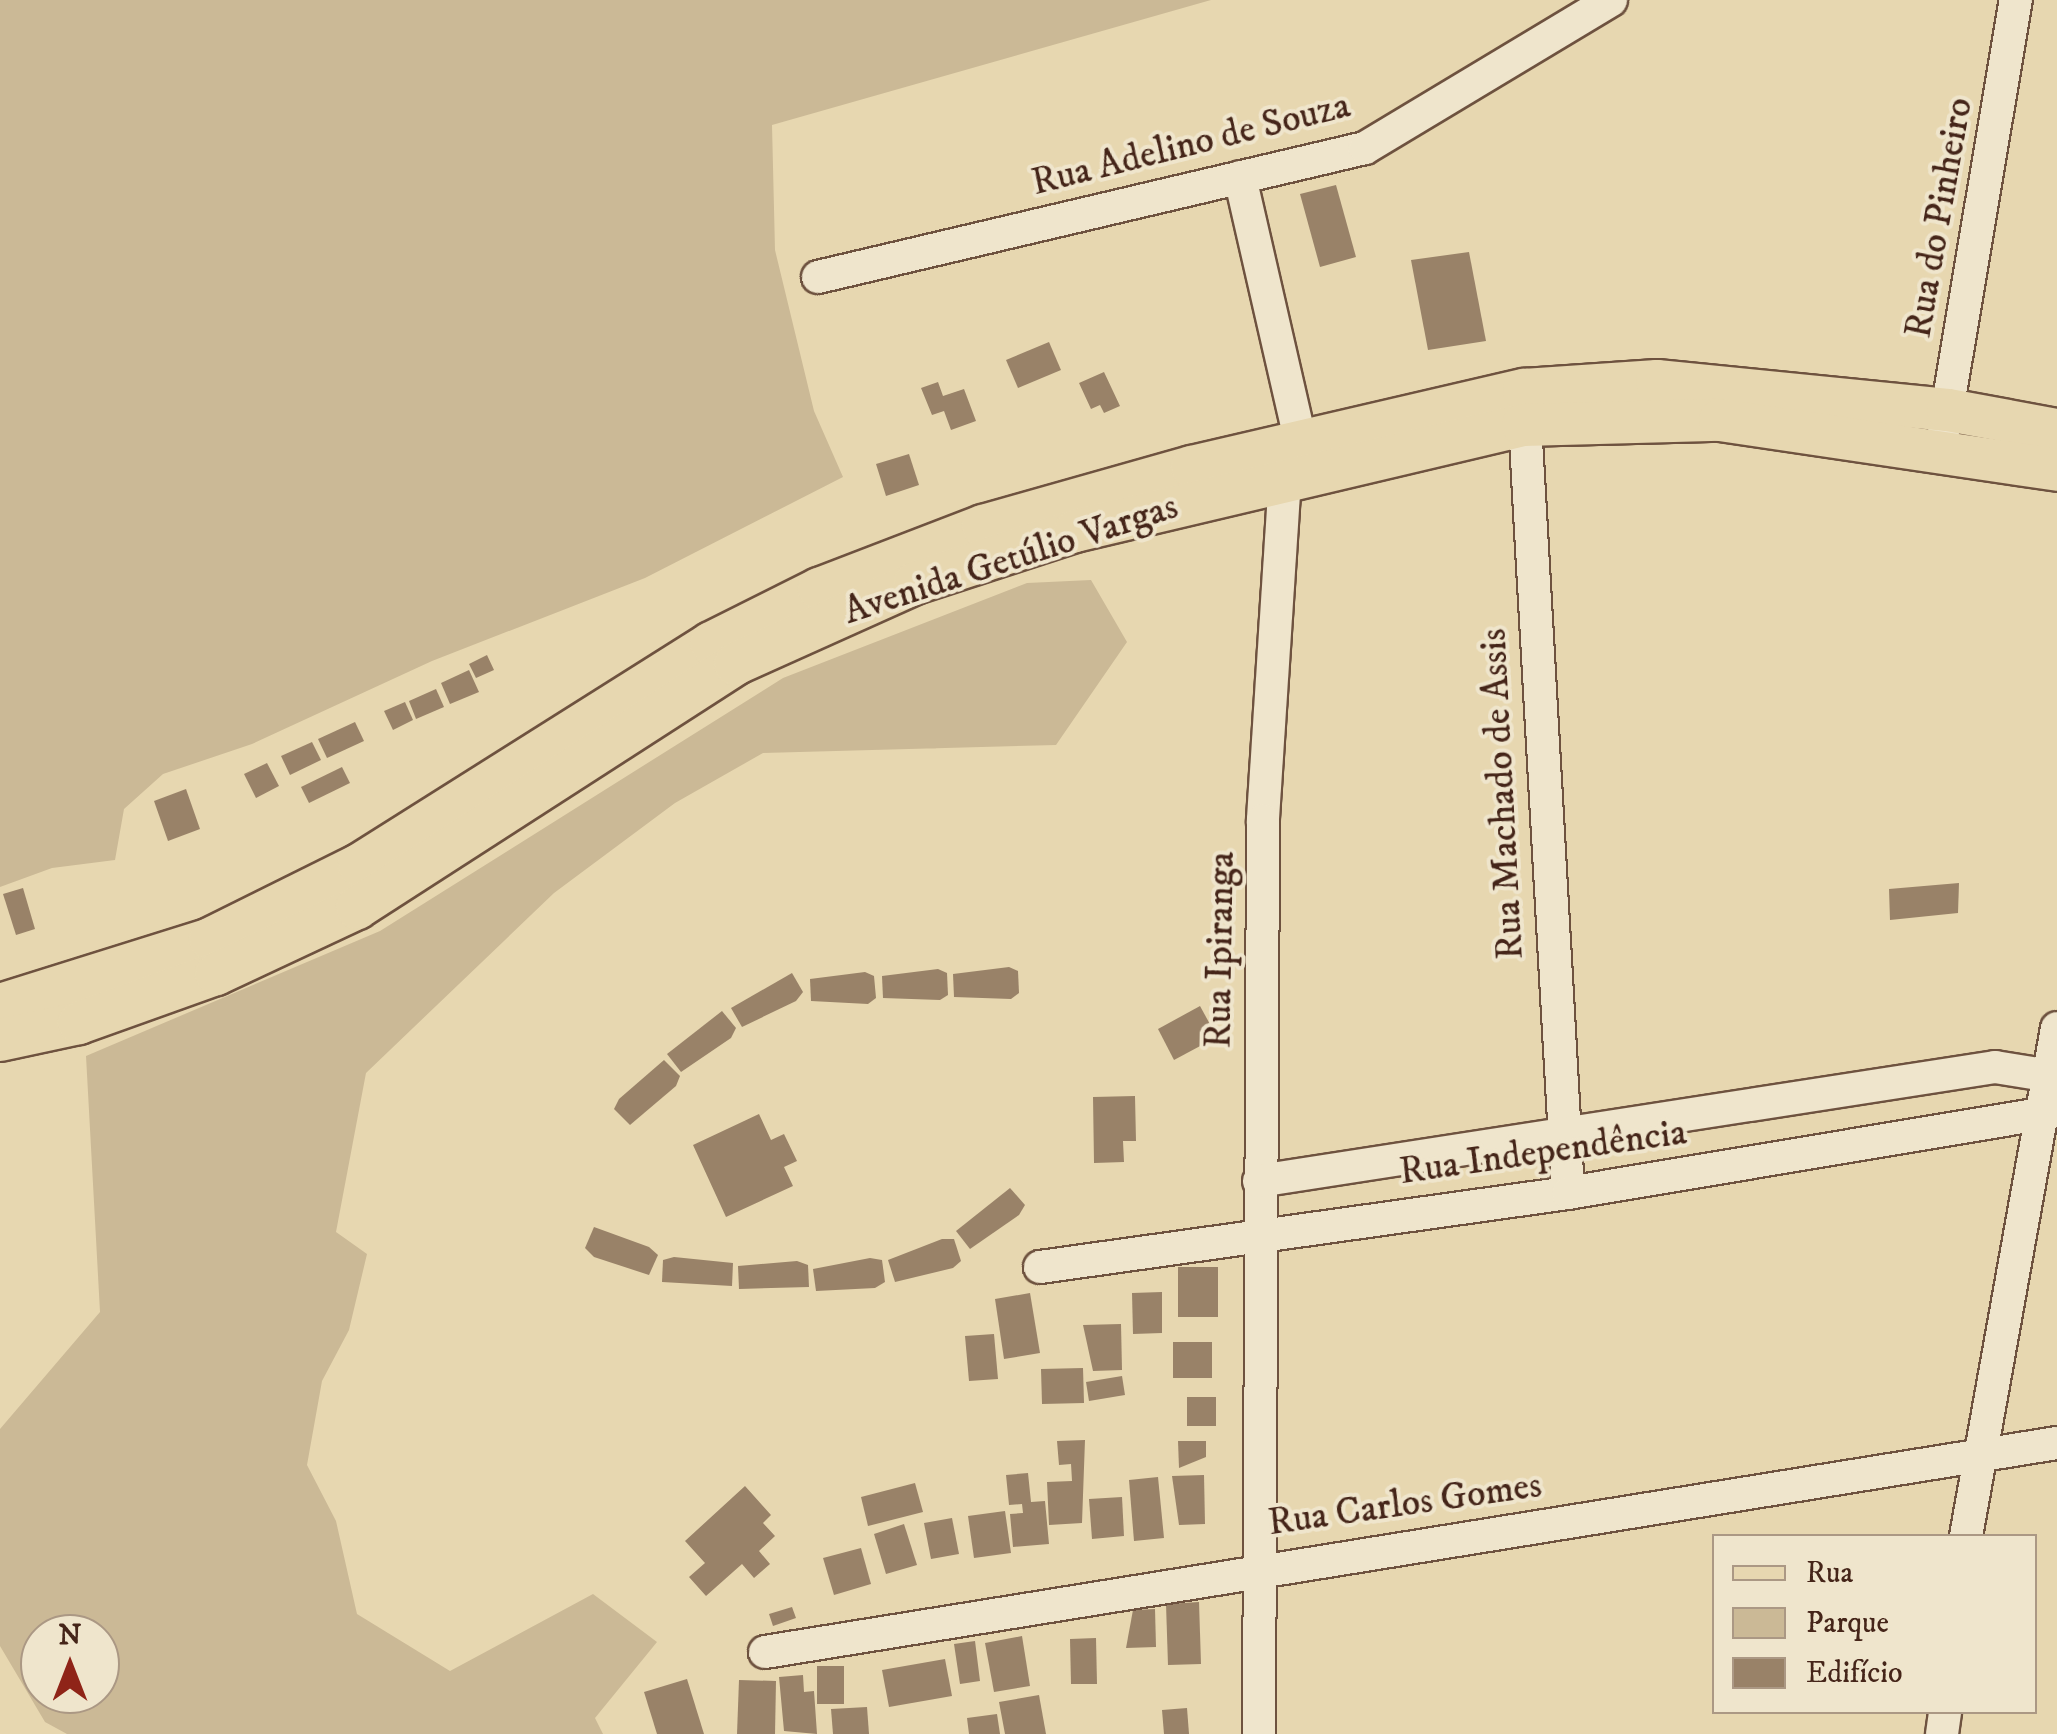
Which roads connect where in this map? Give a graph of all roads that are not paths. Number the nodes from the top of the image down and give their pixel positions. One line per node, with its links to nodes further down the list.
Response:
1 (1611, 0): 3 (street, Rua Adelino de Souza)
2 (2016, 0): 6 (street, Rua do Pinheiro)
3 (1240, 177): 4 (street, Rua Adelino de Souza); 8 (street)
4 (818, 277)
5 (1524, 408): 6 (main road, Avenida Getúlio Vargas); 8 (main road, Avenida Getúlio Vargas); 10 (main road, Avenida Getúlio Vargas); 16 (street, Rua Machado de Assis)
6 (1944, 430): 7 (main road, Avenida Getúlio Vargas); 9 (main road, Avenida Getúlio Vargas)
7 (2057, 430)
8 (1300, 438): 10 (street, Rua Ipiranga); 11 (main road, Avenida Getúlio Vargas)
9 (2057, 470)
10 (1285, 478): 13 (main road, Avenida Getúlio Vargas); 17 (street, Rua Ipiranga)
11 (0, 1005)
12 (2057, 1028): 14 (street)
13 (0, 1040)
14 (2053, 1078): 15 (street); 16 (street, Rua Independência)
15 (2048, 1112): 18 (street, Rua Independência); 22 (street)
16 (1562, 1136): 17 (street, Rua Independência); 18 (street, Rua Machado de Assis)
17 (1259, 1180): 19 (street, Rua Ipiranga)
18 (1568, 1193): 19 (street, Rua Independência)
19 (1258, 1233): 20 (street, Rua Independência); 24 (street, Rua Ipiranga)
20 (1040, 1267)
21 (2057, 1442): 22 (street, Rua Carlos Gomes)
22 (1986, 1453): 23 (street); 24 (street, Rua Carlos Gomes)
23 (1966, 1534)
24 (1256, 1566): 25 (street, Rua Carlos Gomes); 26 (street, Rua Ipiranga)
25 (765, 1652)
26 (1259, 1734)

